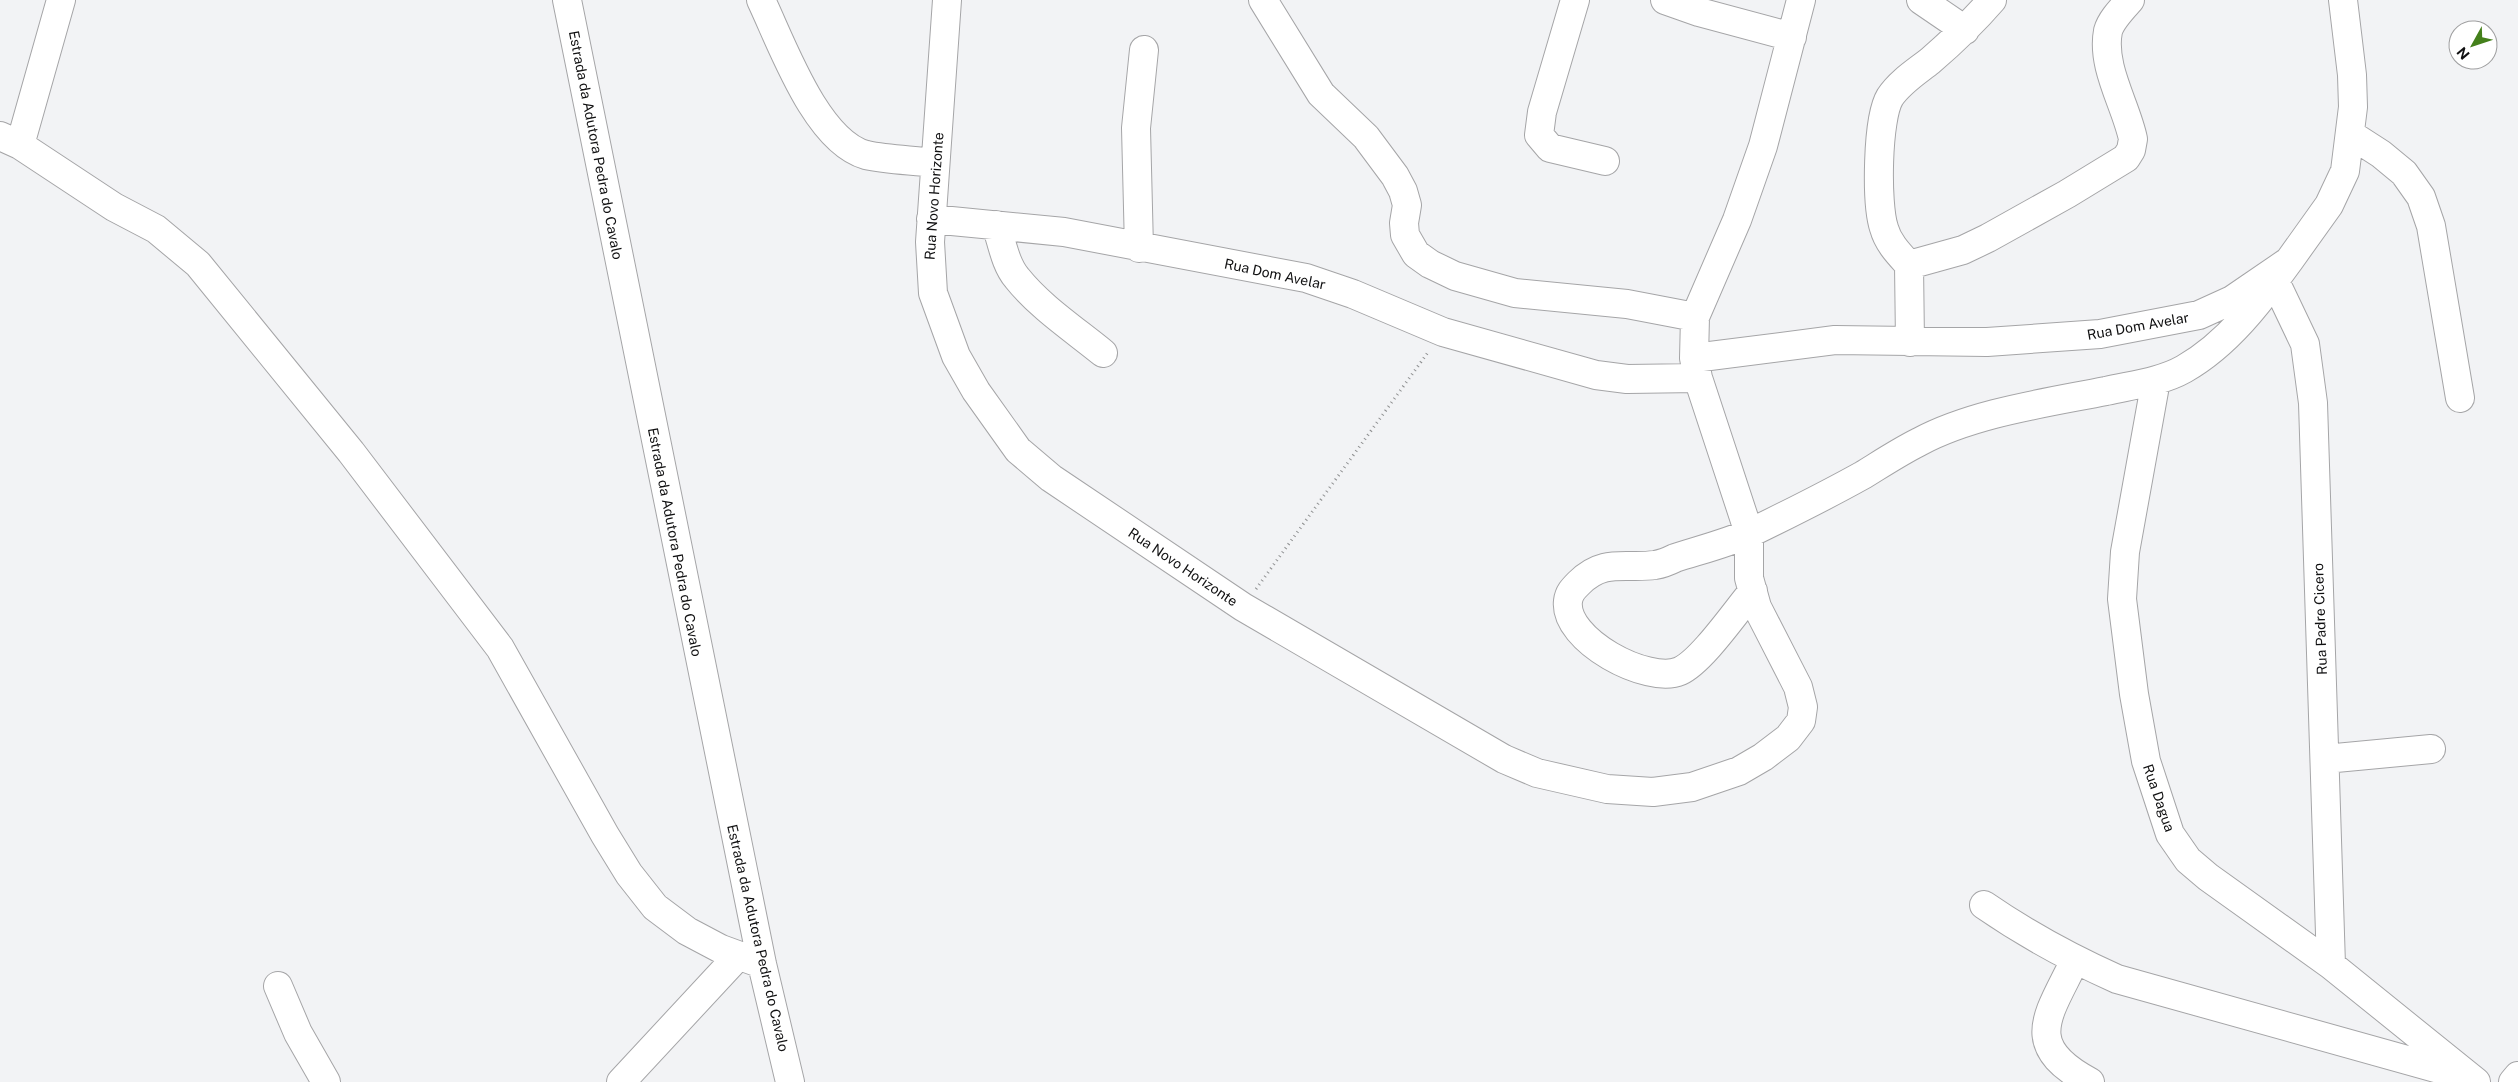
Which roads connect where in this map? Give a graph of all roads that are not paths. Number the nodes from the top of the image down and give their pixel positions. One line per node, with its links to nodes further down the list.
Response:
1 (62, 0): 17 (street)
2 (567, 0): 36 (street, Estrada da Adutora Pedra do Cavalo)
3 (761, 0): 19 (street)
4 (947, 0): 19 (street, Rua Novo Horizonte)
5 (1262, 0): 25 (street)
6 (1575, 0): 18 (street)
7 (1664, 0): 14 (street)
8 (1801, 0): 14 (street)
9 (1922, 0): 13 (street)
10 (1992, 0): 13 (street)
11 (2130, 0): 23 (street)
12 (2343, 0): 16 (street, Rua Dom Avelar)
13 (1964, 30): 23 (street)
14 (1792, 37): 25 (street)
15 (1144, 50): 22 (street)
16 (2350, 134): 24 (street, Rua Dom Avelar); 30 (street)
17 (10, 141): 36 (street)
18 (1605, 161)
19 (935, 163): 20 (street, Rua Novo Horizonte)
20 (931, 219): 21 (street, Rua Dom Avelar); 32 (street, Rua Novo Horizonte)
21 (996, 225): 22 (street, Rua Dom Avelar); 27 (street)
22 (1139, 248): 28 (street, Rua Dom Avelar)
23 (1909, 265): 26 (street)
24 (2282, 272): 26 (street, Rua Dom Avelar); 29 (street); 34 (street, Rua Padre Cicero)
25 (1695, 316): 28 (street, Rua Novo Horizonte)
26 (1910, 342): 28 (street, Rua Dom Avelar)
27 (1103, 354)
28 (1696, 368): 31 (street, Rua Novo Horizonte)
29 (2156, 380): 31 (street); 38 (street, Rua Dagua)
30 (2460, 398)
31 (1749, 533): 32 (street, Rua Novo Horizonte); 32 (street)
32 (1753, 591)
33 (2431, 749): 34 (street)
34 (2325, 759): 38 (street, Rua Padre Cicero)
35 (1984, 905): 37 (street, Rua Dagua)
36 (750, 960): 43 (street); 44 (street, Estrada da Adutora Pedra do Cavalo)
37 (2075, 960): 41 (street, Rua Dagua); 45 (street)
38 (2331, 965): 41 (street, Rua Dagua)
39 (278, 986): 42 (street)
40 (2518, 1076): 46 (street)
41 (2472, 1080)
42 (326, 1082)
43 (621, 1082)
44 (790, 1082)
45 (2090, 1082)
46 (2513, 1082)

